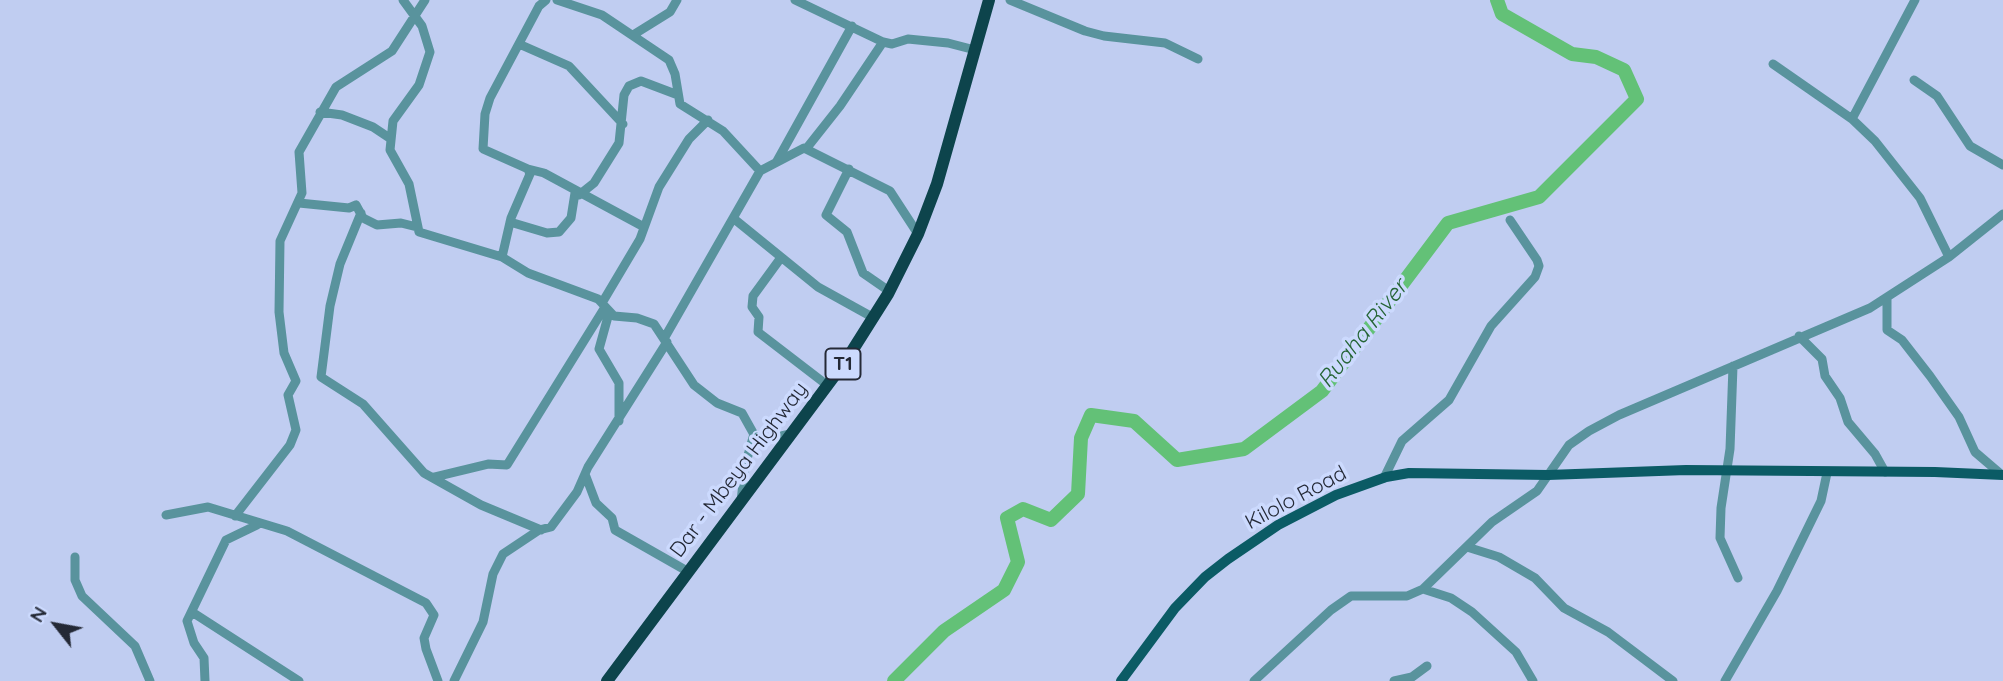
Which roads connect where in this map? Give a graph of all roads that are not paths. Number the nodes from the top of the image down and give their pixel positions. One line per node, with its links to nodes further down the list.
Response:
1 (403, 0): 10 (street)
2 (426, 0): 10 (street); 11 (street)
3 (545, 0): 15 (street)
4 (557, 0): 13 (street)
5 (677, 0): 13 (street)
6 (797, 0): 12 (street)
7 (989, 0): 16 (highway, Dar - Mbeya Highway / T1)
8 (1010, 0): 17 (street)
9 (1915, 0): 22 (street)
10 (416, 16): 11 (street); 21 (street)
11 (422, 26): 25 (street)
12 (852, 26): 14 (street); 27 (street)
13 (632, 35): 20 (street)
14 (883, 42): 16 (street); 26 (street)
15 (519, 44): 24 (street); 29 (street)
16 (975, 50): 41 (highway, Dar - Mbeya Highway / T1)
17 (1198, 59)
18 (1773, 64): 22 (street)
19 (1914, 80): 28 (street)
20 (678, 94): 23 (street); 24 (street)
21 (320, 112): 25 (street); 33 (street)
22 (1852, 119): 43 (street)
23 (708, 120): 31 (street); 40 (street)
24 (623, 124): 32 (street)
25 (391, 139): 39 (street)
26 (806, 149): 27 (street); 30 (street)
27 (777, 162): 31 (street)
28 (2003, 165)
29 (528, 169): 32 (street); 38 (street)
30 (849, 169): 41 (street); 45 (street)
31 (760, 171): 36 (street)
32 (577, 194): 38 (street); 40 (street)
33 (299, 203): 34 (street); 66 (street)
34 (361, 214): 39 (street); 62 (street)
35 (2003, 214): 43 (street)
36 (733, 218): 44 (street); 50 (street)
37 (1510, 220): 63 (street)
38 (510, 222): 42 (street)
39 (417, 227): 42 (street)
40 (644, 227): 47 (street)
41 (918, 234): 45 (highway, Dar - Mbeya Highway / T1)
42 (502, 257): 47 (street)
43 (1949, 257): 46 (street)
44 (780, 259): 48 (street); 52 (street)
45 (889, 291): 48 (highway, Dar - Mbeya Highway / T1)
46 (1887, 299): 49 (street); 61 (street)
47 (605, 307): 50 (street); 53 (street); 62 (street)
48 (874, 318): 52 (highway, Dar - Mbeya Highway / T1)
49 (1800, 336): 51 (street); 57 (street)
50 (666, 339): 53 (street); 55 (street)
51 (1733, 366): 56 (street); 60 (street)
52 (827, 385): 54 (highway, Dar - Mbeya Highway / T1)
53 (619, 421): 59 (street)
54 (790, 434): 55 (street); 64 (highway, Dar - Mbeya Highway / T1)
55 (754, 435): 64 (street)
56 (1727, 471): 58 (main road, Kilolo Road); 60 (main road, Kilolo Road); 72 (street)
57 (1885, 472): 58 (main road, Kilolo Road); 61 (main road, Kilolo Road)
58 (1826, 473): 87 (street)
59 (585, 474): 68 (street); 71 (street)
60 (1548, 475): 63 (main road, Kilolo Road); 69 (street)
61 (2002, 475)
62 (434, 477): 68 (street)
63 (1384, 478): 82 (main road, Kilolo Road)
64 (741, 501): 71 (highway, Dar - Mbeya Highway / T1)
65 (166, 516): 66 (street)
66 (235, 516): 67 (street)
67 (259, 525): 74 (street); 79 (street)
68 (541, 530): 80 (street)
69 (1467, 547): 73 (street); 86 (street)
70 (75, 557): 76 (street)
71 (687, 571): 81 (highway, Dar - Mbeya Highway / T1)
72 (1738, 578)
73 (1423, 589): 83 (street); 85 (street)
74 (192, 612): 77 (street); 78 (street)
75 (1427, 666): 84 (street)
76 (150, 681)
77 (205, 681)
78 (299, 681)
79 (438, 681)
80 (454, 681)
81 (607, 681)
82 (1122, 681)
83 (1254, 681)
84 (1394, 681)
85 (1533, 681)
86 (1672, 681)
87 (1725, 681)

